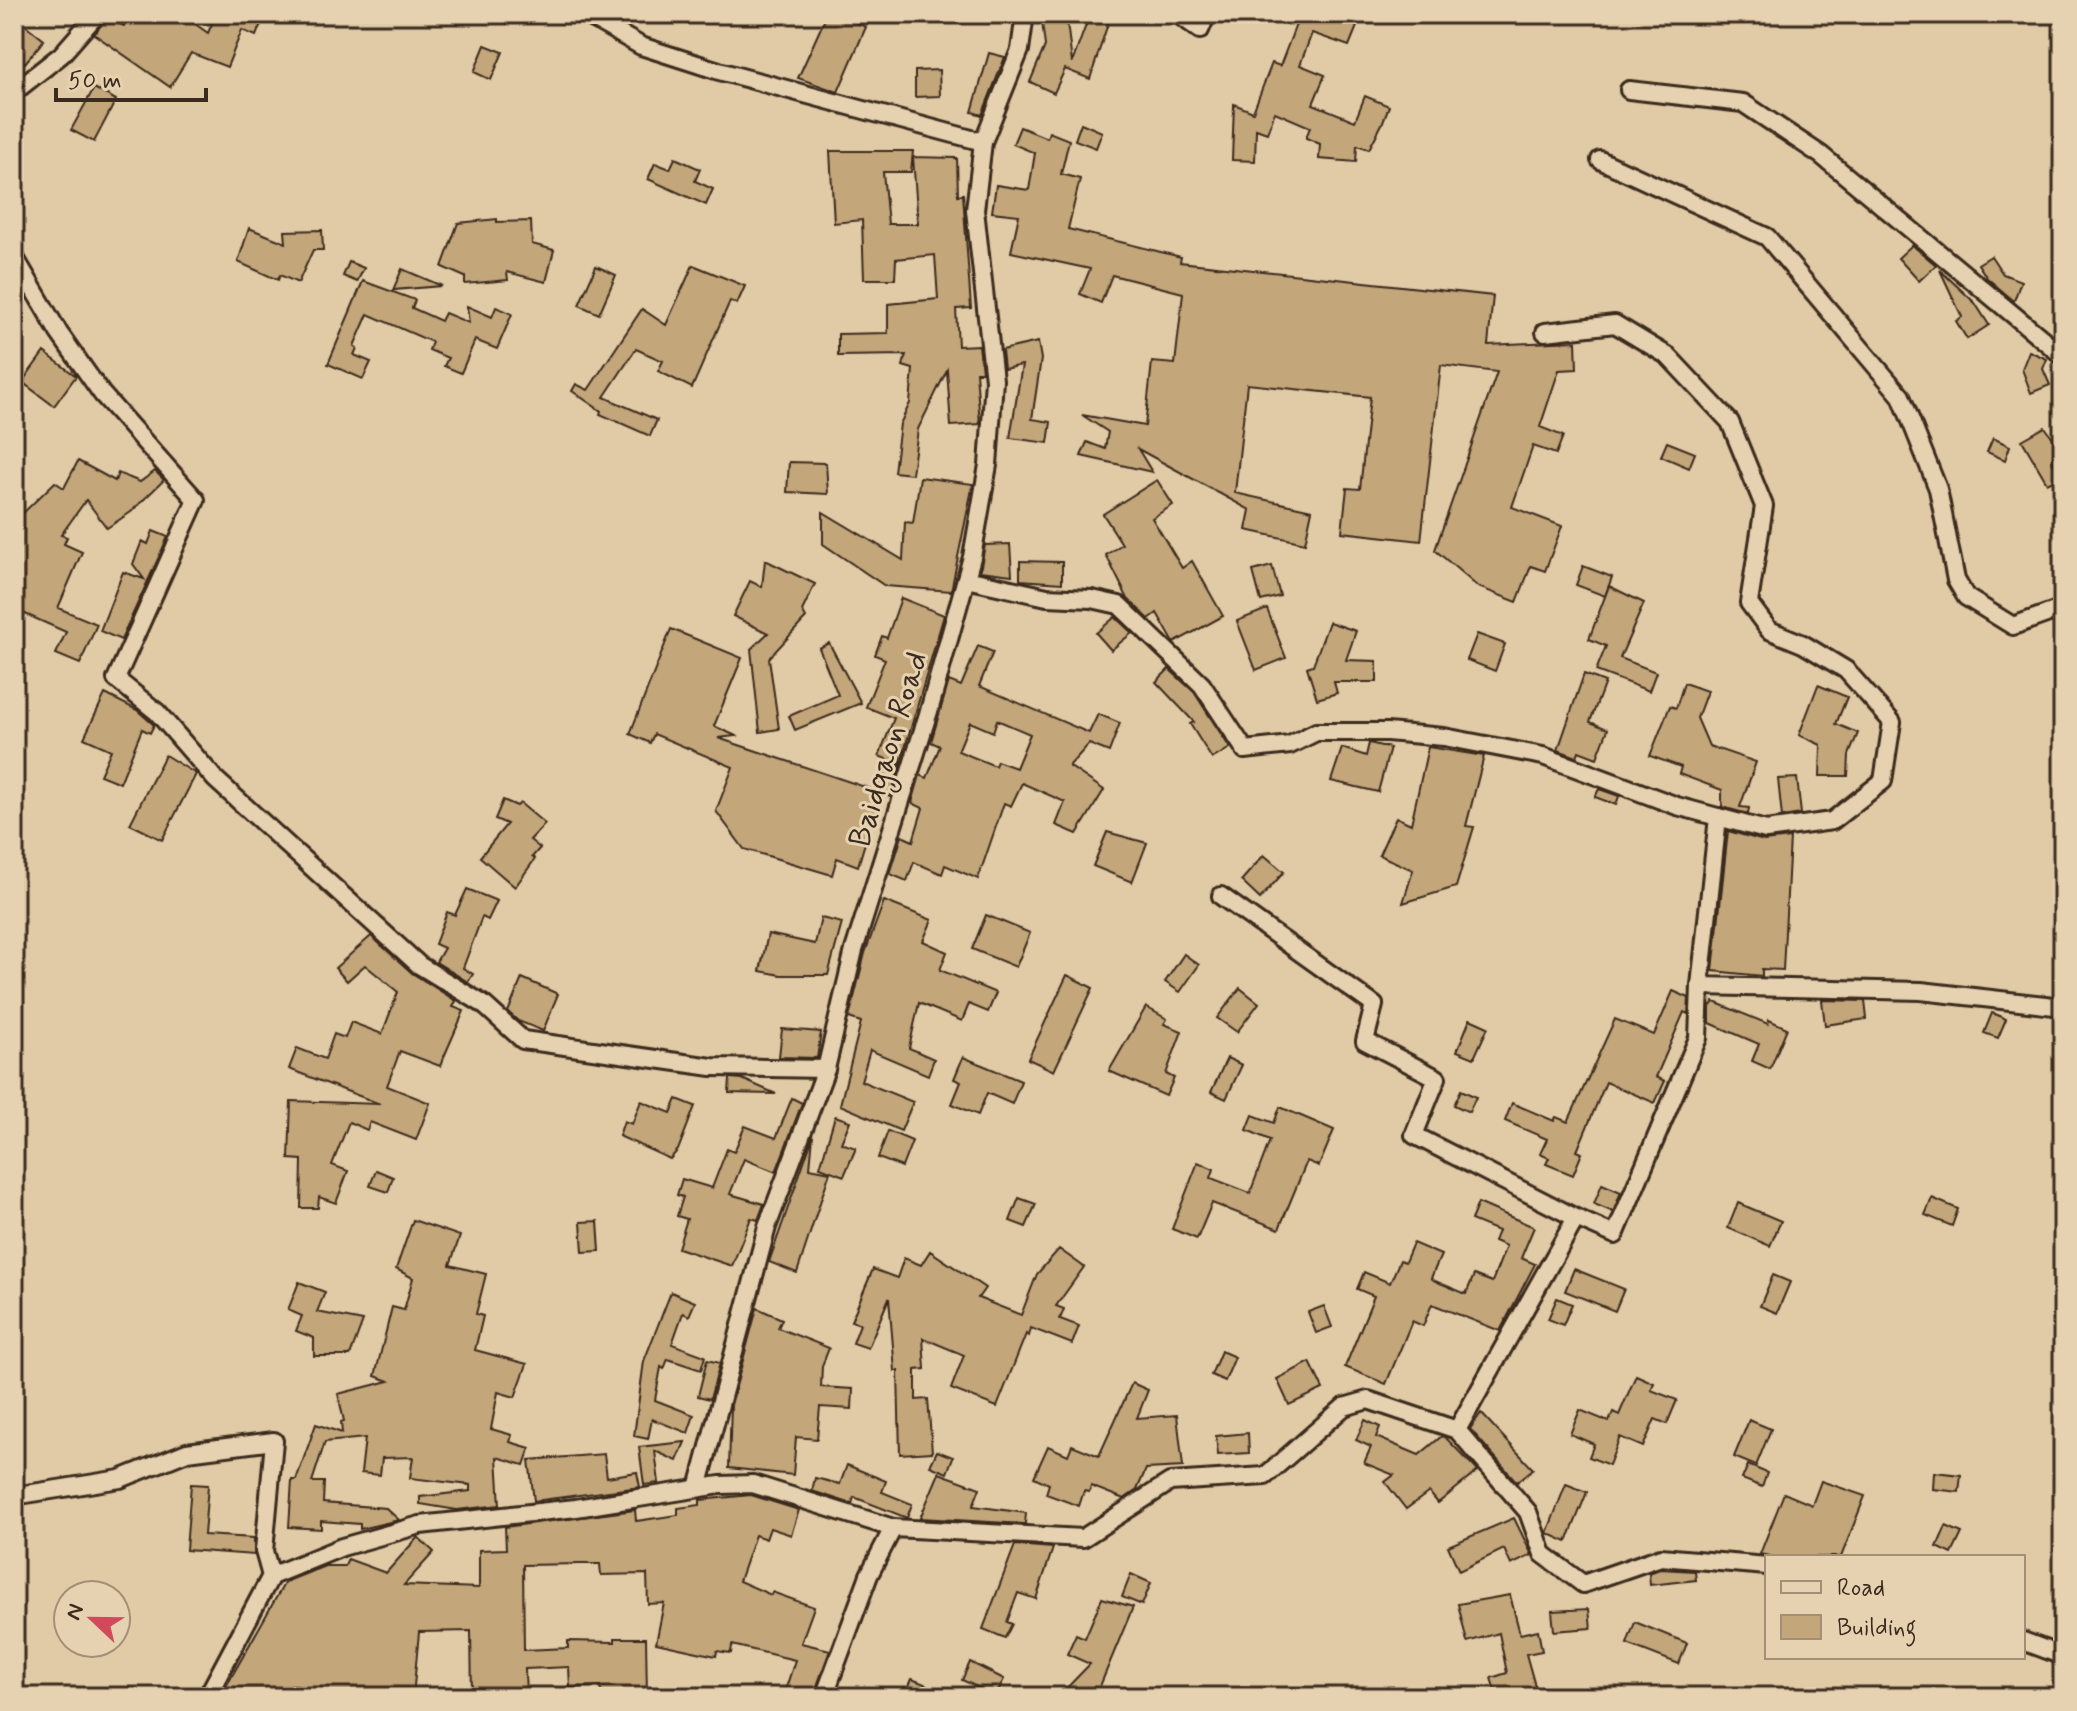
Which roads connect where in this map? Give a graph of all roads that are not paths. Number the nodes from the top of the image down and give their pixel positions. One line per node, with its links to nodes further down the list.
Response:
1 (97, 14): 7 (street)
2 (585, 14): 8 (street)
3 (1025, 14): 8 (street, Baidgaon Road)
4 (1178, 14): 5 (street)
5 (1207, 14)
6 (1629, 90): 12 (street)
7 (14, 92)
8 (983, 142): 13 (street, Baidgaon Road)
9 (1600, 160): 14 (street)
10 (14, 256): 19 (street)
11 (1545, 332): 15 (street)
12 (2063, 356)
13 (966, 579): 15 (street); 19 (street, Baidgaon Road)
14 (2063, 608)
15 (1718, 817): 17 (street)
16 (1221, 896): 20 (street)
17 (1700, 986): 18 (street); 20 (street)
18 (2063, 1007)
19 (826, 1069): 22 (street, Baidgaon Road)
20 (1576, 1218): 21 (street)
21 (1457, 1430): 24 (street); 25 (street)
22 (698, 1488): 24 (street); 26 (street)
23 (14, 1496): 26 (street)
24 (893, 1528): 30 (street)
25 (1765, 1566)
26 (271, 1576): 29 (street)
27 (2025, 1642): 28 (street)
28 (2063, 1656)
29 (207, 1697)
30 (824, 1697)

